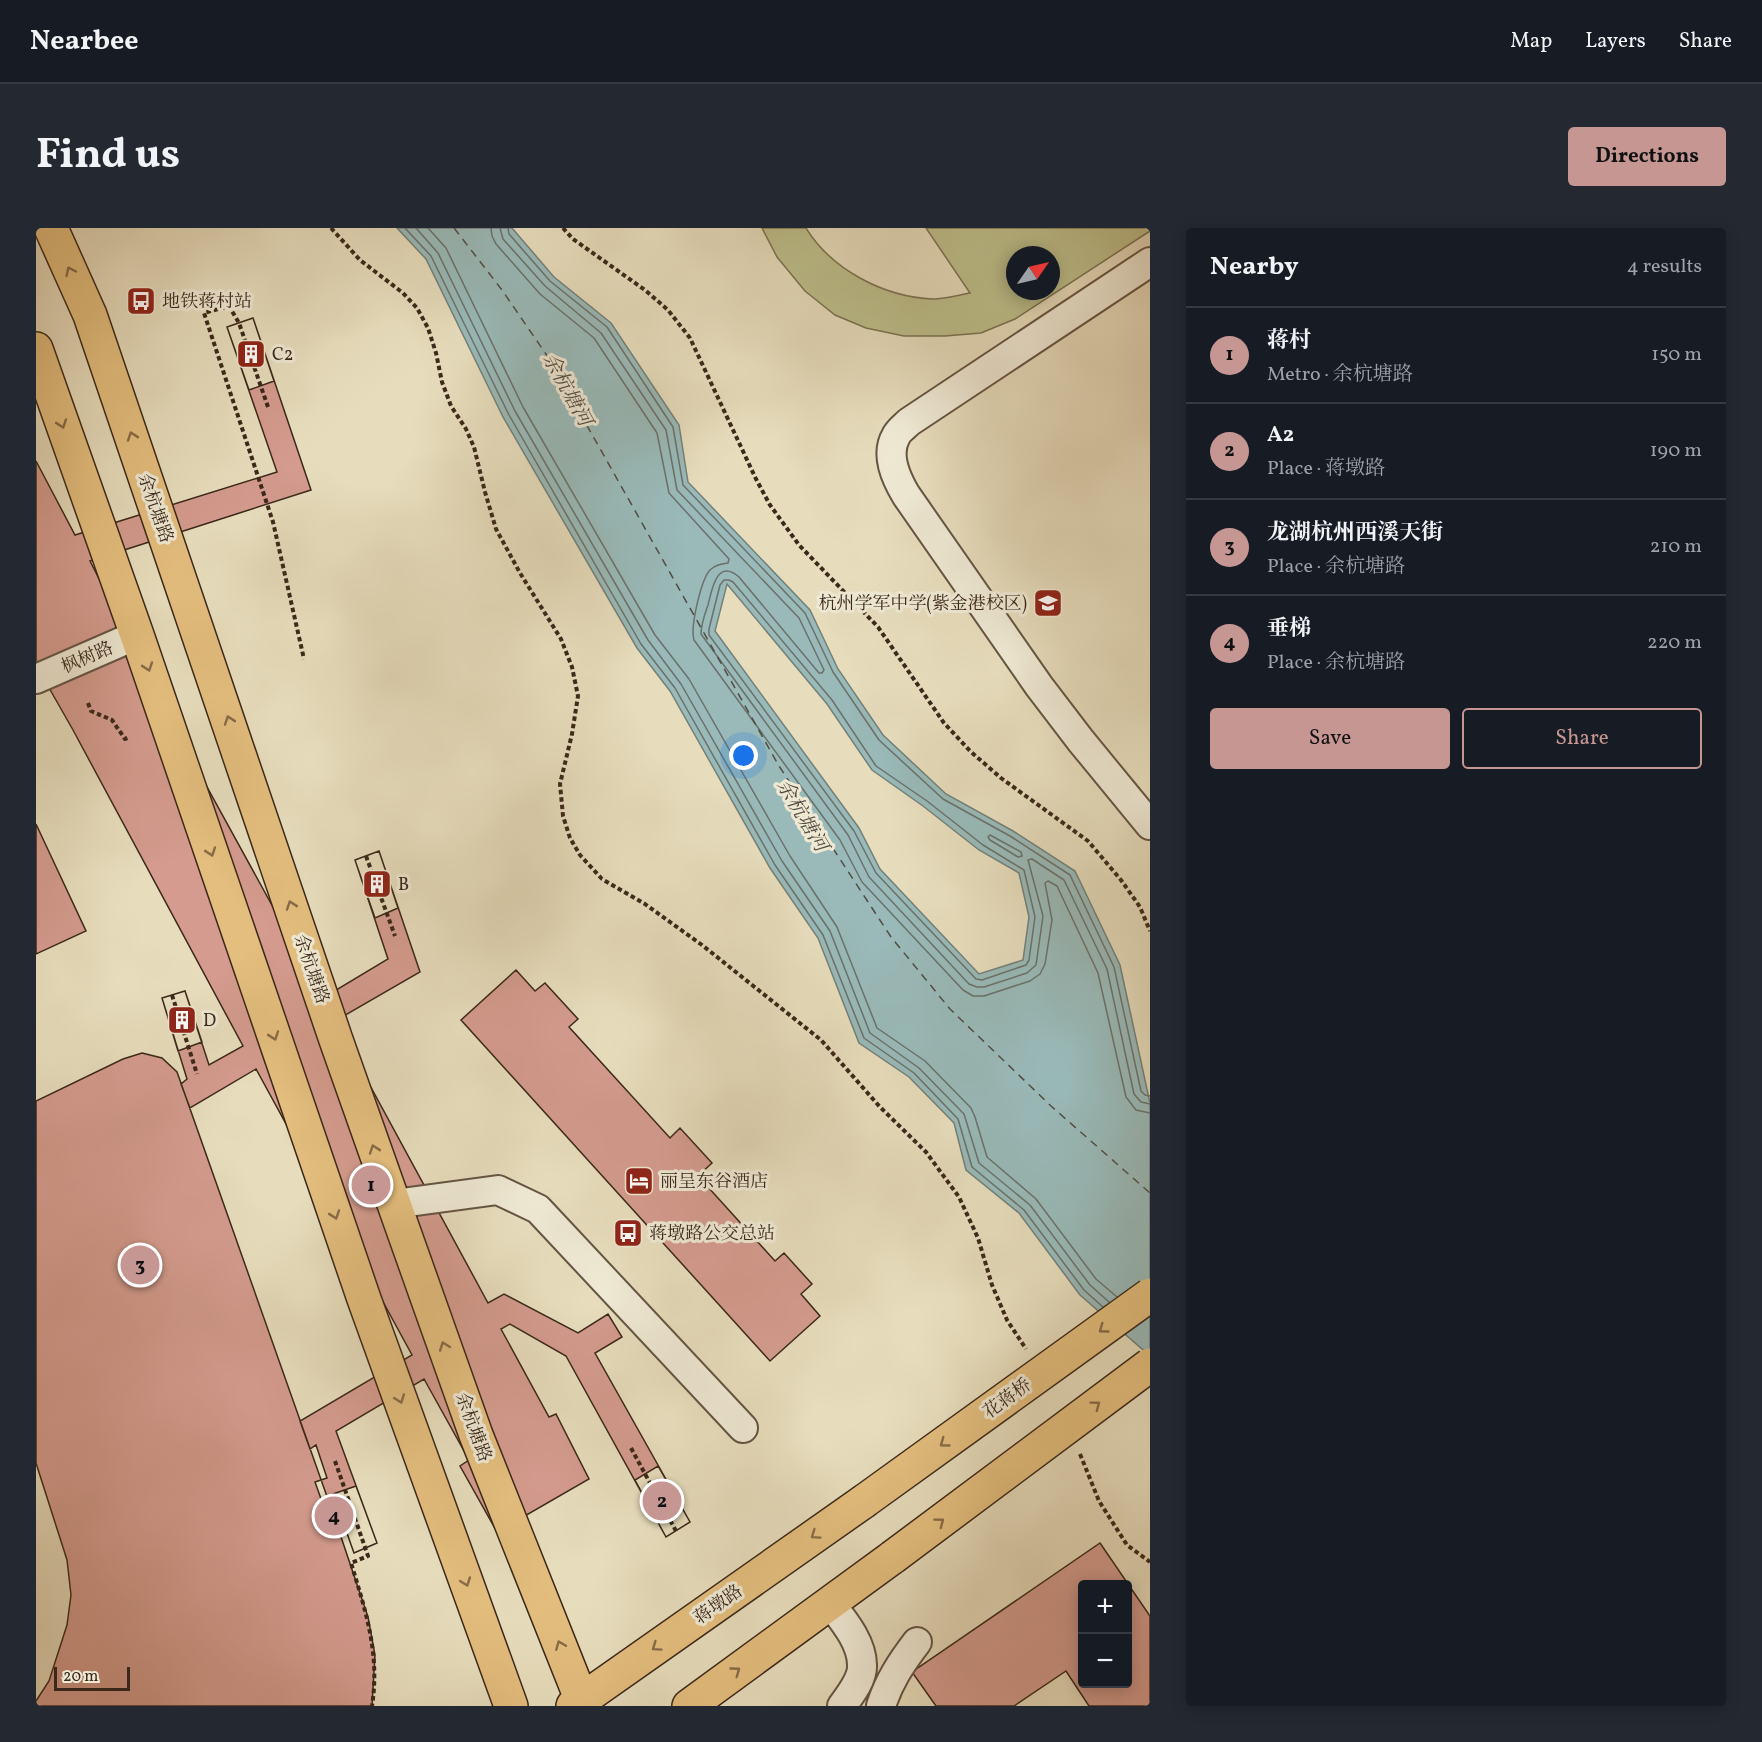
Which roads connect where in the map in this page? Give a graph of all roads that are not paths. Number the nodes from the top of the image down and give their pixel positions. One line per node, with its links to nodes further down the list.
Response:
1 (51, 228): 7 (main road, 余杭塘路, one-way to 1)
2 (1150, 262): 6 (street)
3 (36, 349): 4 (main road, one-way to 4)
4 (137, 635): 5 (street, 枫树路); 15 (main road, one-way to 15)
5 (36, 679)
6 (1150, 825)
7 (394, 1204): 10 (street); 14 (main road, 余杭塘路, one-way to 7)
8 (1150, 1295): 11 (main road, 花蒋桥, one-way to 11, bridge)
9 (1150, 1365): 12 (main road, one-way to 9, bridge)
10 (743, 1428)
11 (863, 1502): 14 (main road, 蒋墩路, one-way to 14)
12 (830, 1603): 16 (main road, one-way to 12); 17 (street)
13 (917, 1642): 18 (street)
14 (580, 1704)
15 (511, 1706)
16 (689, 1706)
17 (842, 1706)
18 (881, 1706)

